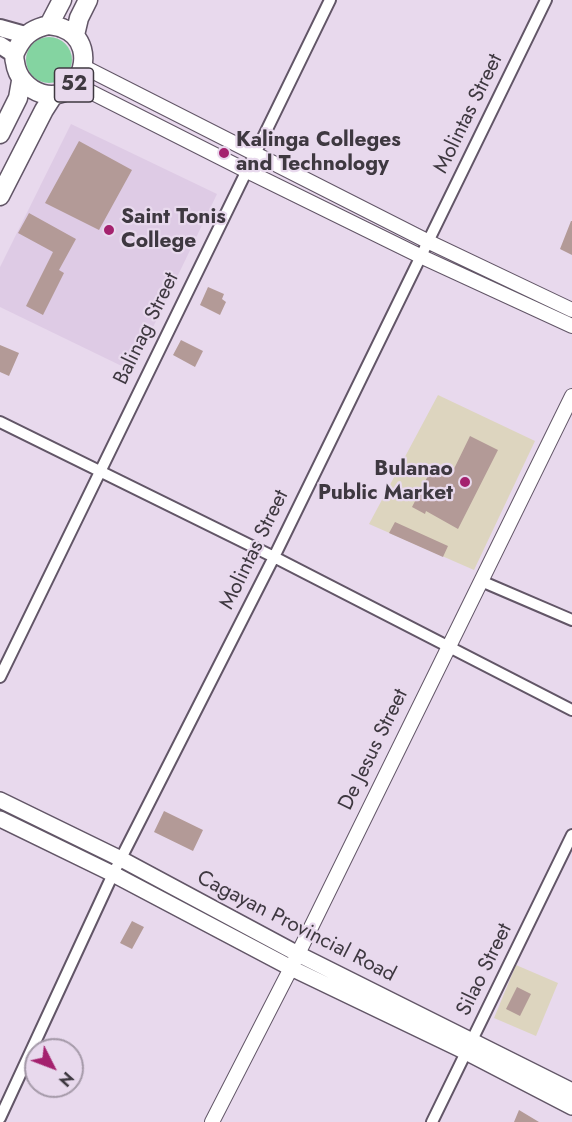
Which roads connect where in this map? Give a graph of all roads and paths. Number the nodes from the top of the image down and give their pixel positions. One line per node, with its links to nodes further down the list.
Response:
1 (62, 0): 5 (highway)
2 (88, 0): 8 (highway)
3 (330, 0): 15 (street, Balinag Street)
4 (546, 0): 18 (street, Molintas Street)
5 (49, 25): 7 (highway); 8 (highway)
6 (0, 28): 7 (main road)
7 (25, 35): 9 (highway)
8 (75, 35): 10 (highway, 52)
9 (7, 50): 11 (highway)
10 (84, 67): 12 (highway, 52); 15 (street)
11 (21, 81): 13 (highway, 52); 14 (highway)
12 (75, 84): 13 (highway, 52); 16 (street)
13 (53, 96): 17 (highway, 52)
14 (0, 134)
15 (256, 153): 16 (street, Balinag Street); 18 (street)
16 (247, 171): 19 (street); 24 (street, Balinag Street)
17 (0, 196)
18 (429, 242): 19 (street, Molintas Street); 20 (street)
19 (420, 256): 21 (street); 25 (street, Molintas Street)
20 (572, 310)
21 (572, 326)
22 (572, 396): 26 (street, De Jesus Street)
23 (0, 422): 24 (street)
24 (99, 471): 25 (street); 29 (street, Balinag Street)
25 (274, 557): 28 (street); 34 (street, Molintas Street)
26 (481, 581): 27 (street); 28 (street, De Jesus Street)
27 (572, 620)
28 (448, 647): 30 (street); 36 (street, De Jesus Street)
29 (0, 677)
30 (572, 711)
31 (0, 801): 34 (main road, Cagayan Provincial Road)
32 (0, 819): 35 (main road, Cagayan Provincial Road)
33 (572, 835): 37 (street, Silao Street)
34 (121, 859): 35 (street, Molintas Street); 36 (main road, Cagayan Provincial Road)
35 (113, 874): 36 (main road, Cagayan Provincial Road); 40 (street, Molintas Street)
36 (294, 961): 37 (main road, Cagayan Provincial Road); 41 (street, De Jesus Street)
37 (469, 1046): 38 (main road, Cagayan Provincial Road); 39 (main road, Cagayan Provincial Road); 42 (street, Silao Street)
38 (572, 1091)
39 (572, 1107)
40 (0, 1118)
41 (212, 1122)
42 (432, 1122)

